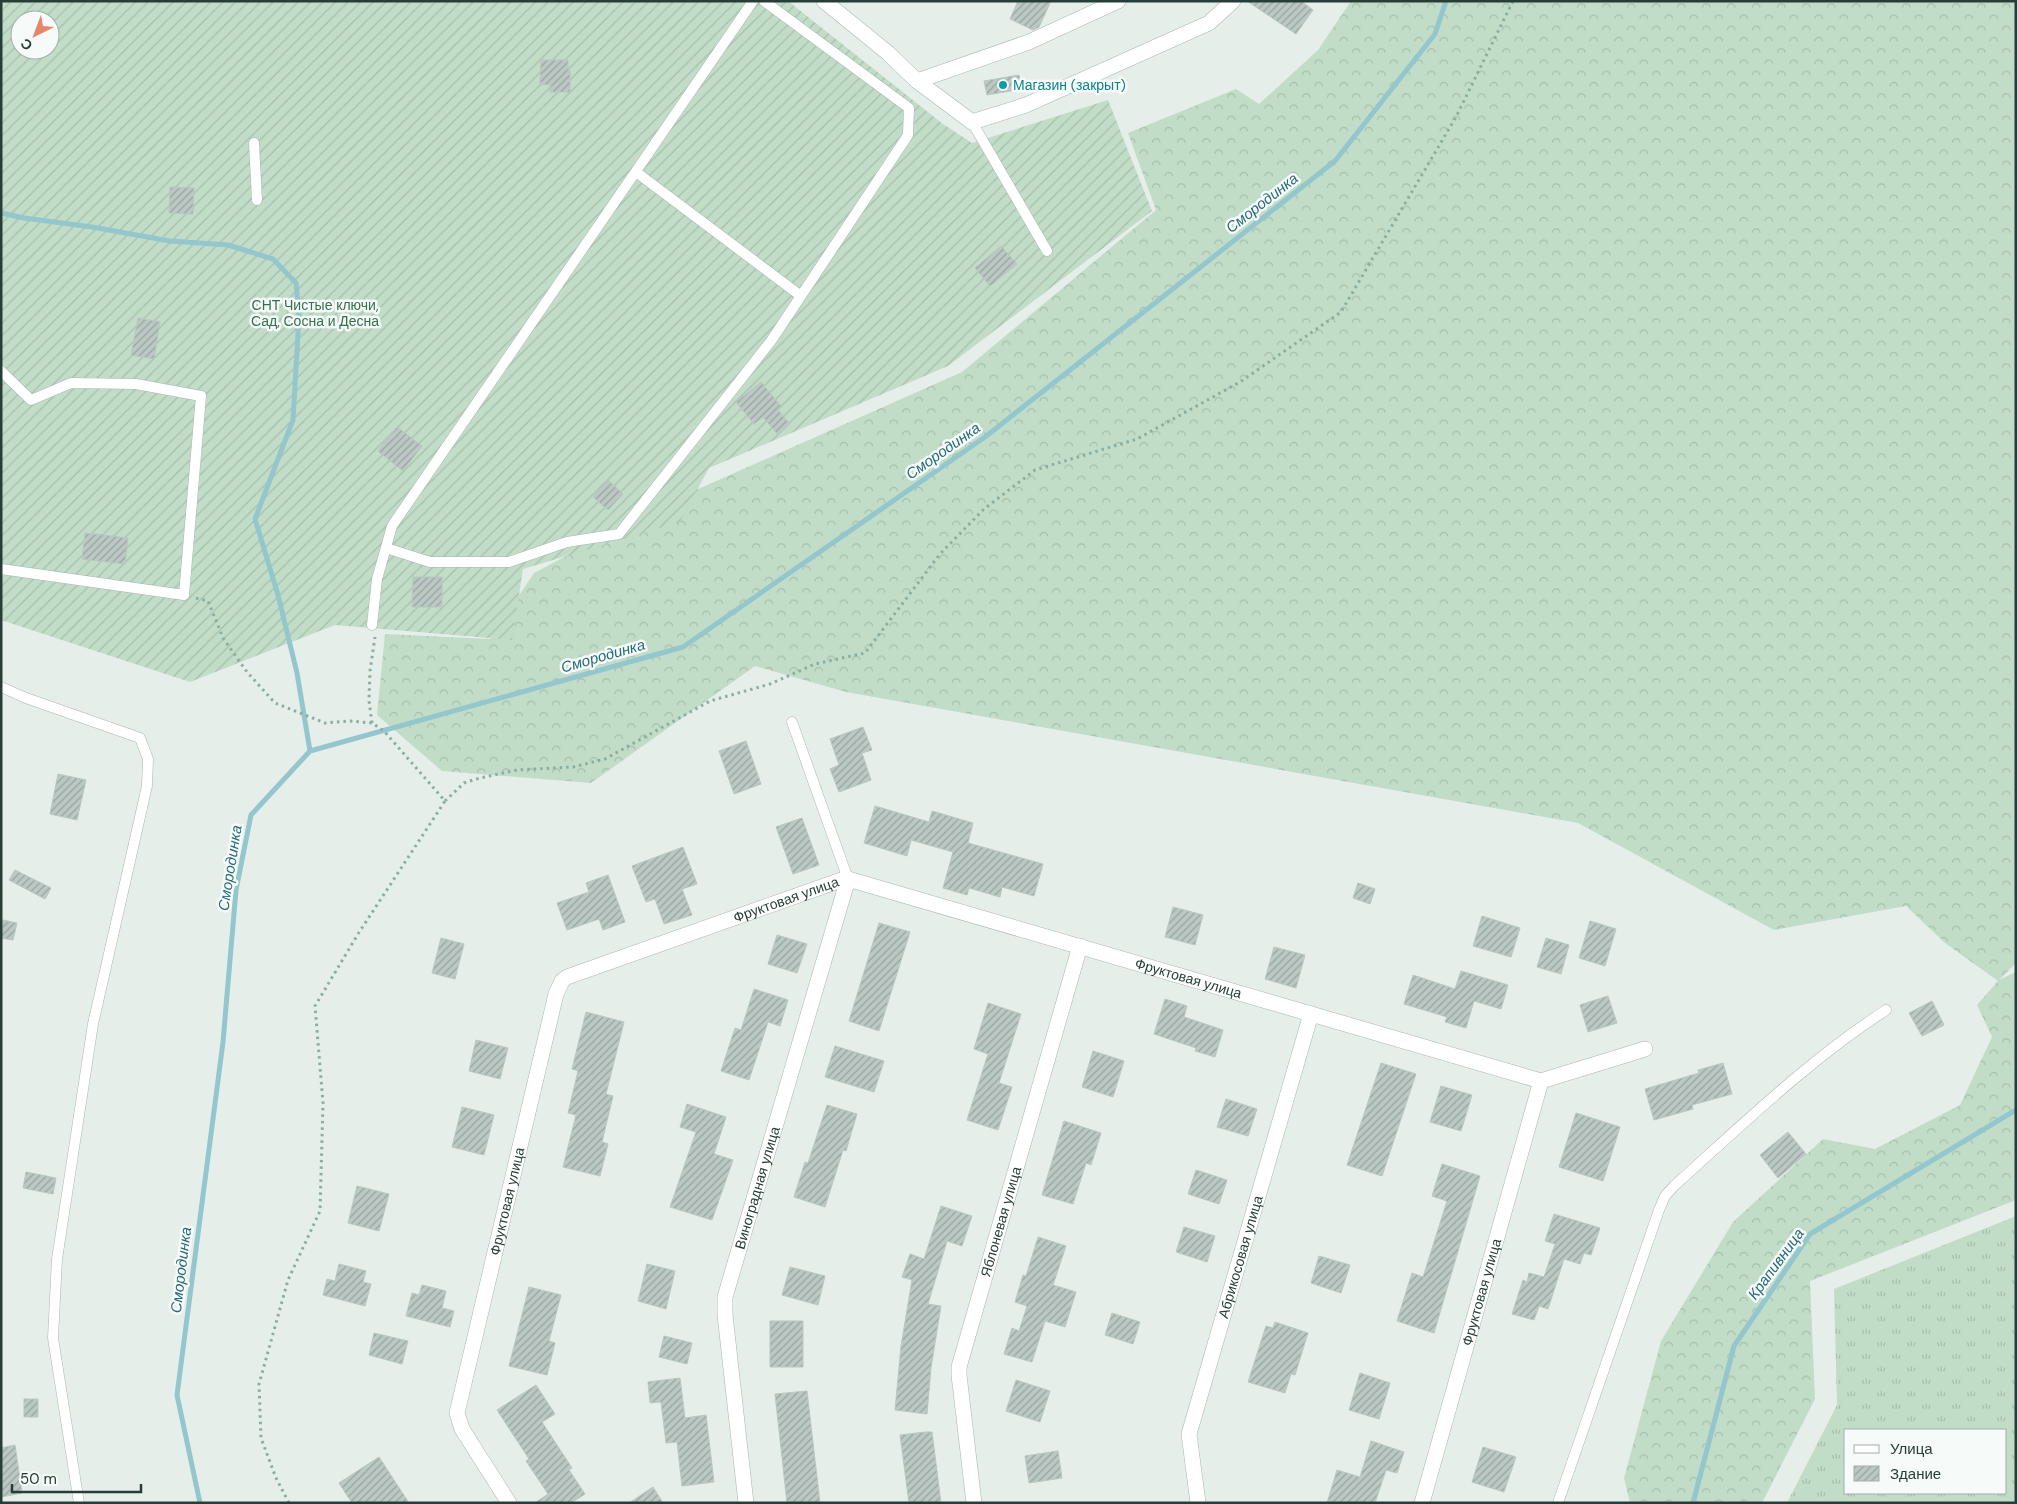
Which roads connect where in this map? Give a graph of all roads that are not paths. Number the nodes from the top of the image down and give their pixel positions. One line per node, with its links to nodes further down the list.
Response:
1 (753, 1): 9 (lane)
2 (764, 1): 12 (lane)
3 (824, 1): 6 (street)
4 (1118, 1): 6 (street)
5 (1233, 1): 7 (street)
6 (917, 81): 7 (street)
7 (972, 122): 11 (lane)
8 (254, 143): 10 (lane)
9 (636, 172): 12 (lane); 14 (lane)
10 (256, 200)
11 (1046, 251)
12 (801, 296): 14 (lane)
13 (1, 371): 15 (lane)
14 (386, 548): 16 (lane)
15 (1, 569)
16 (372, 625)
17 (1, 687): 25 (lane)
18 (792, 722): 19 (lane)
19 (848, 880): 20 (street, Фруктовая улица); 26 (street, Фруктовая улица); 27 (street, Виноградная улица)
20 (1080, 946): 22 (street, Фруктовая улица); 28 (street, Яблоневая улица)
21 (1886, 1010): 31 (lane)
22 (1311, 1014): 24 (street, Фруктовая улица); 29 (street, Абрикосовая улица)
23 (1645, 1049): 24 (street)
24 (1542, 1081): 30 (street, Фруктовая улица)
25 (80, 1503)
26 (509, 1503)
27 (746, 1503)
28 (974, 1503)
29 (1198, 1503)
30 (1422, 1503)
31 (1558, 1503)

